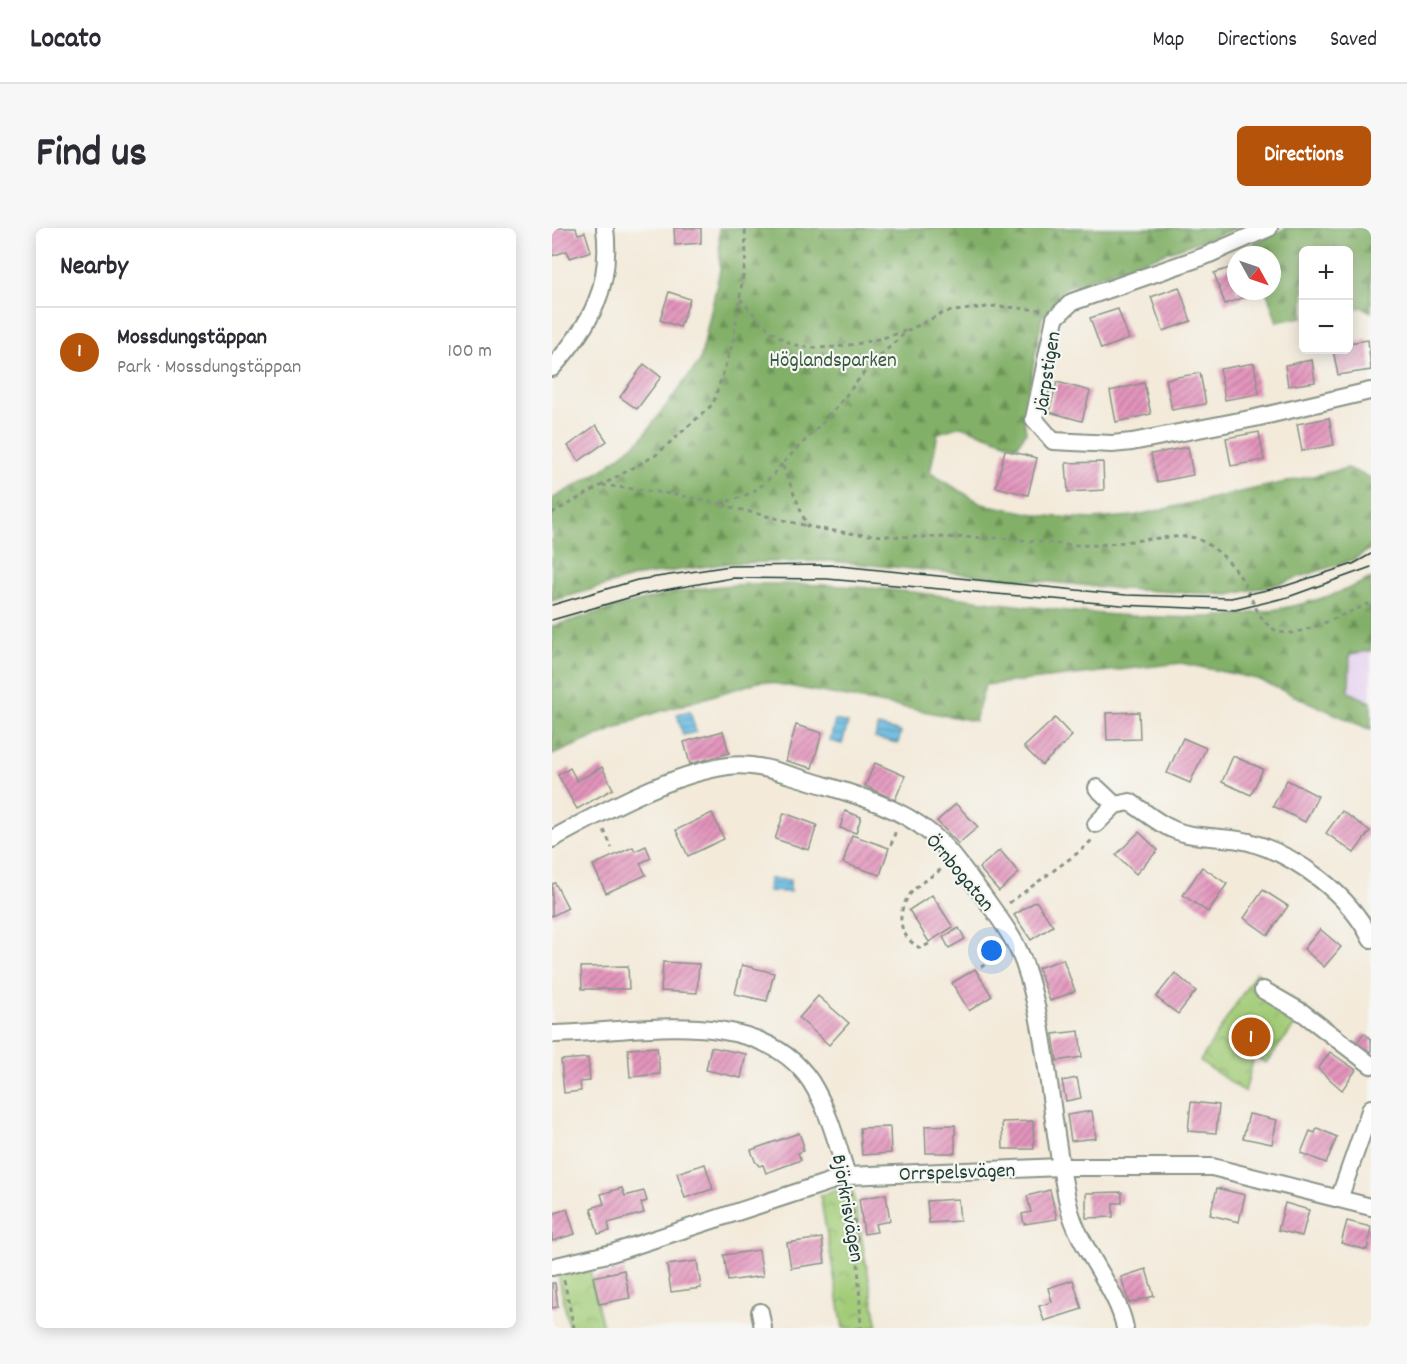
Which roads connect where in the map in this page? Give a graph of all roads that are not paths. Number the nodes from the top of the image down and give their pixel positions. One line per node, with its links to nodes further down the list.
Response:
1 (605, 228): 3 (street)
2 (1269, 228): 4 (street, Järpstigen)
3 (552, 368)
4 (1370, 392)
5 (1097, 788): 6 (street)
6 (1115, 806): 7 (street); 9 (street)
7 (1096, 824)
8 (552, 839): 14 (street, Örnbogatan)
9 (1371, 939)
10 (1263, 990): 12 (street)
11 (552, 1034): 15 (street, Björkrisvägen)
12 (1371, 1065)
13 (1371, 1108): 16 (street)
14 (1059, 1167): 15 (street, Orrspelsvägen); 16 (street, Orrspelsvägen); 19 (street, Örnbogatan)
15 (848, 1176): 18 (street, Orrspelsvägen)
16 (1339, 1199): 17 (street, Orrspelsvägen)
17 (1371, 1207)
18 (557, 1266)
19 (1125, 1328)

